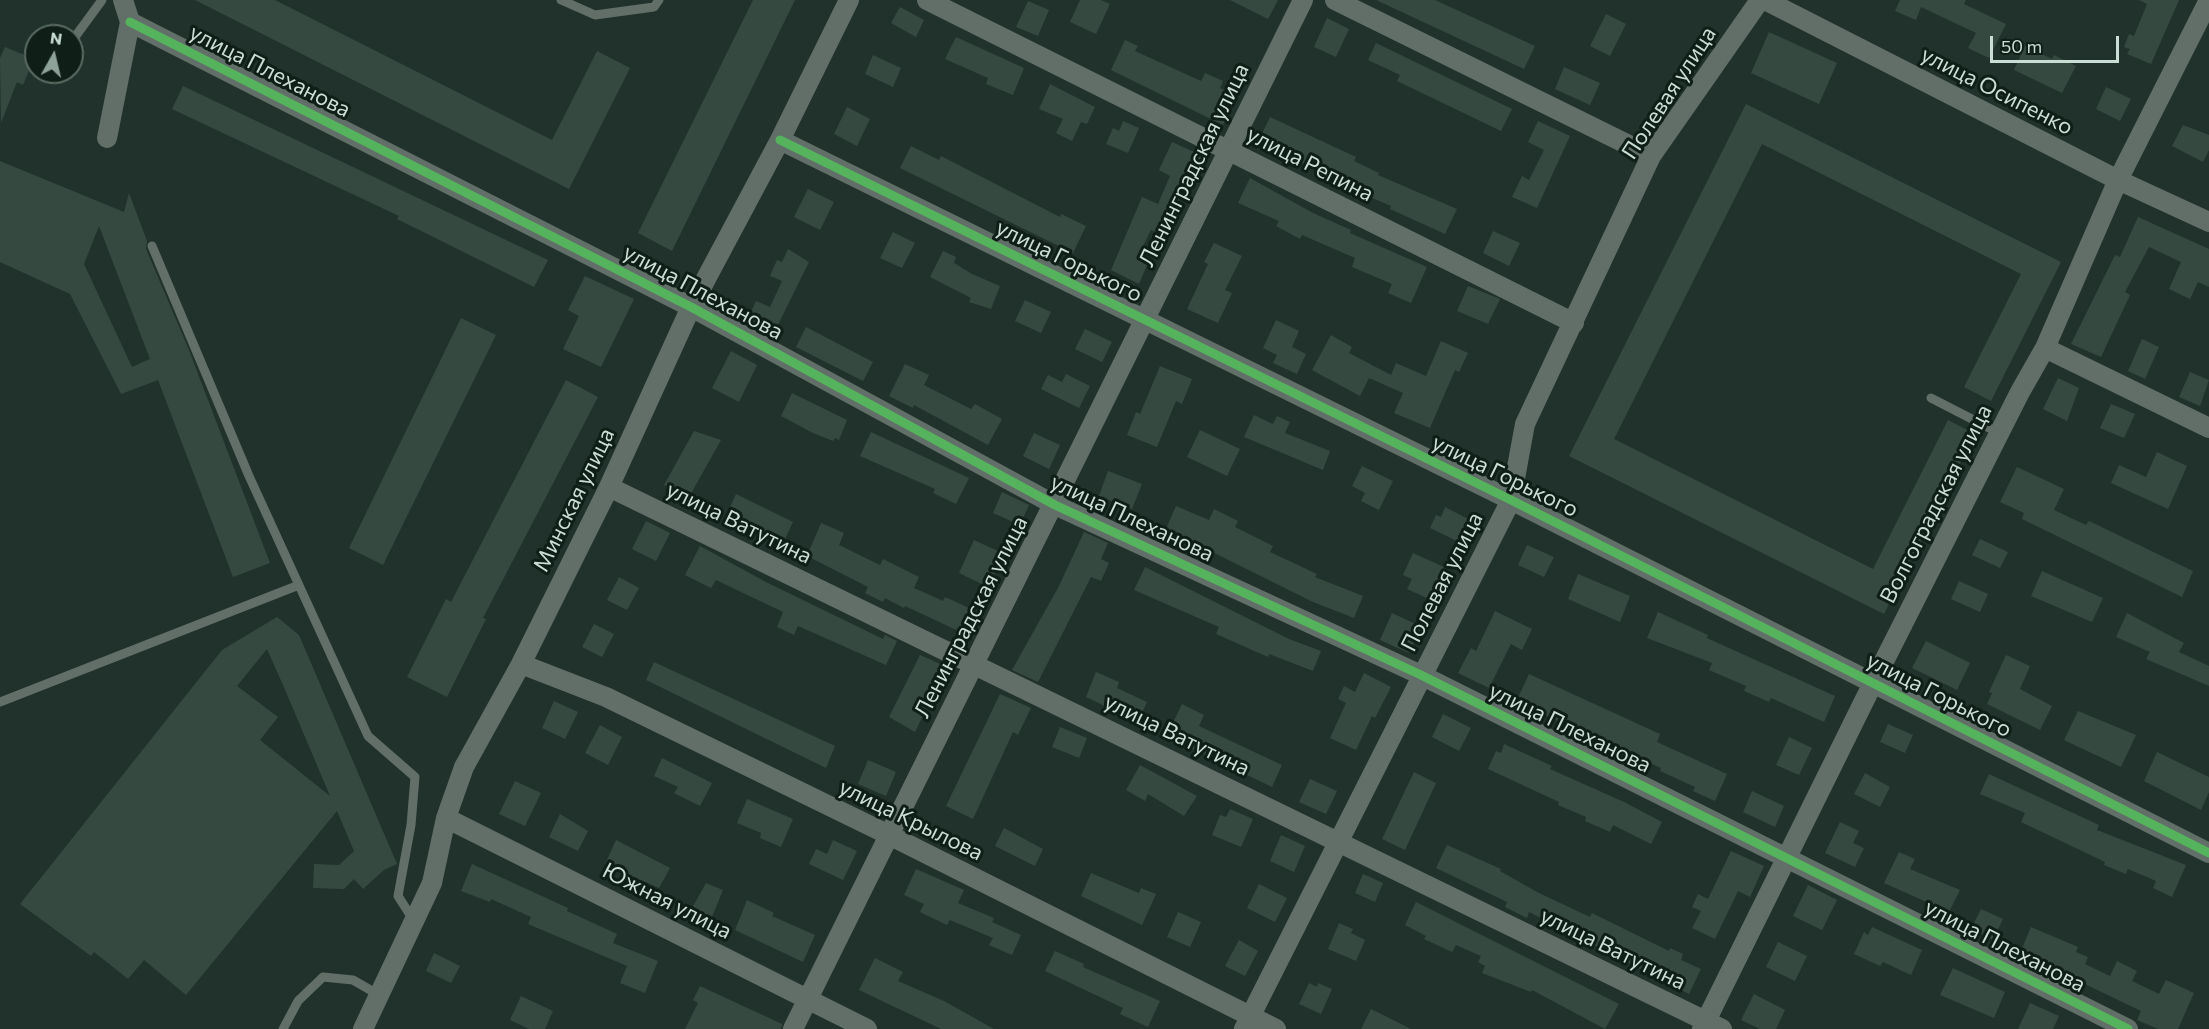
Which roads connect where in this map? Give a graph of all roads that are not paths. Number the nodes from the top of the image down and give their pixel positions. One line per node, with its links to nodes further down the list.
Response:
1 (102, 0): 12 (lane)
2 (123, 0): 11 (street)
3 (561, 0): 4 (lane)
4 (659, 0)
5 (849, 0): 14 (street, Минская улица)
6 (927, 0): 15 (street, улица Репина)
7 (1303, 0): 15 (street, Ленинградская улица)
8 (1335, 0): 16 (street)
9 (1763, 0): 16 (street, Полевая улица); 17 (street, улица Осипенко)
10 (2209, 0): 17 (street, Волгоградская улица)
11 (130, 22): 13 (street); 20 (street, улица Плеханова)
12 (84, 24)
13 (107, 138)
14 (780, 140): 20 (street, Минская улица); 21 (street, улица Горького)
15 (1228, 149): 21 (street, Ленинградская улица); 22 (street, улица Репина)
16 (1652, 156): 22 (street, Полевая улица)
17 (2118, 180): 18 (street, улица Осипенко); 23 (street, Волгоградская улица)
18 (2209, 222)
19 (152, 246): 30 (lane)
20 (691, 307): 27 (street, Минская улица); 29 (street, улица Плеханова)
21 (1145, 320): 28 (street, улица Горького); 29 (street, Ленинградская улица)
22 (1574, 323): 28 (street, Полевая улица)
23 (2045, 348): 25 (street); 26 (street, Волгоградская улица)
24 (1931, 398): 26 (lane)
25 (2209, 428)
26 (1999, 433): 34 (street, Волгоградская улица)
27 (609, 487): 31 (street, улица Ватутина); 32 (street, Минская улица)
28 (1511, 500): 33 (street, Полевая улица); 34 (street, улица Горького)
29 (1055, 505): 31 (street, Ленинградская улица); 33 (street, улица Плеханова)
30 (299, 585): 35 (lane); 41 (lane)
31 (975, 663): 37 (street, Ленинградская улица); 38 (street, улица Ватутина)
32 (521, 664): 36 (street, Минская улица); 37 (street, улица Крылова)
33 (1420, 675): 38 (street, Полевая улица); 40 (street, улица Плеханова)
34 (1872, 683): 39 (street, улица Горького); 40 (street, Волгоградская улица)
35 (0, 702)
36 (446, 818): 41 (street, Минская улица); 43 (street, Южная улица)
37 (889, 835): 43 (street, Ленинградская улица); 44 (street, улица Крылова)
38 (1339, 841): 44 (street, Полевая улица); 45 (street, улица Ватутина)
39 (2209, 853)
40 (1788, 858): 45 (street, Волгоградская улица); 51 (street, улица Плеханова)
41 (414, 921): 42 (street, Минская улица)
42 (379, 995): 46 (lane); 47 (street, Минская улица)
43 (809, 999): 48 (street, Ленинградская улица); 49 (street, Южная улица)
44 (1247, 1023): 50 (street, улица Крылова)
45 (1710, 1026)
46 (283, 1029)
47 (363, 1029)
48 (793, 1029)
49 (867, 1029)
50 (1276, 1029)
51 (2128, 1029)

